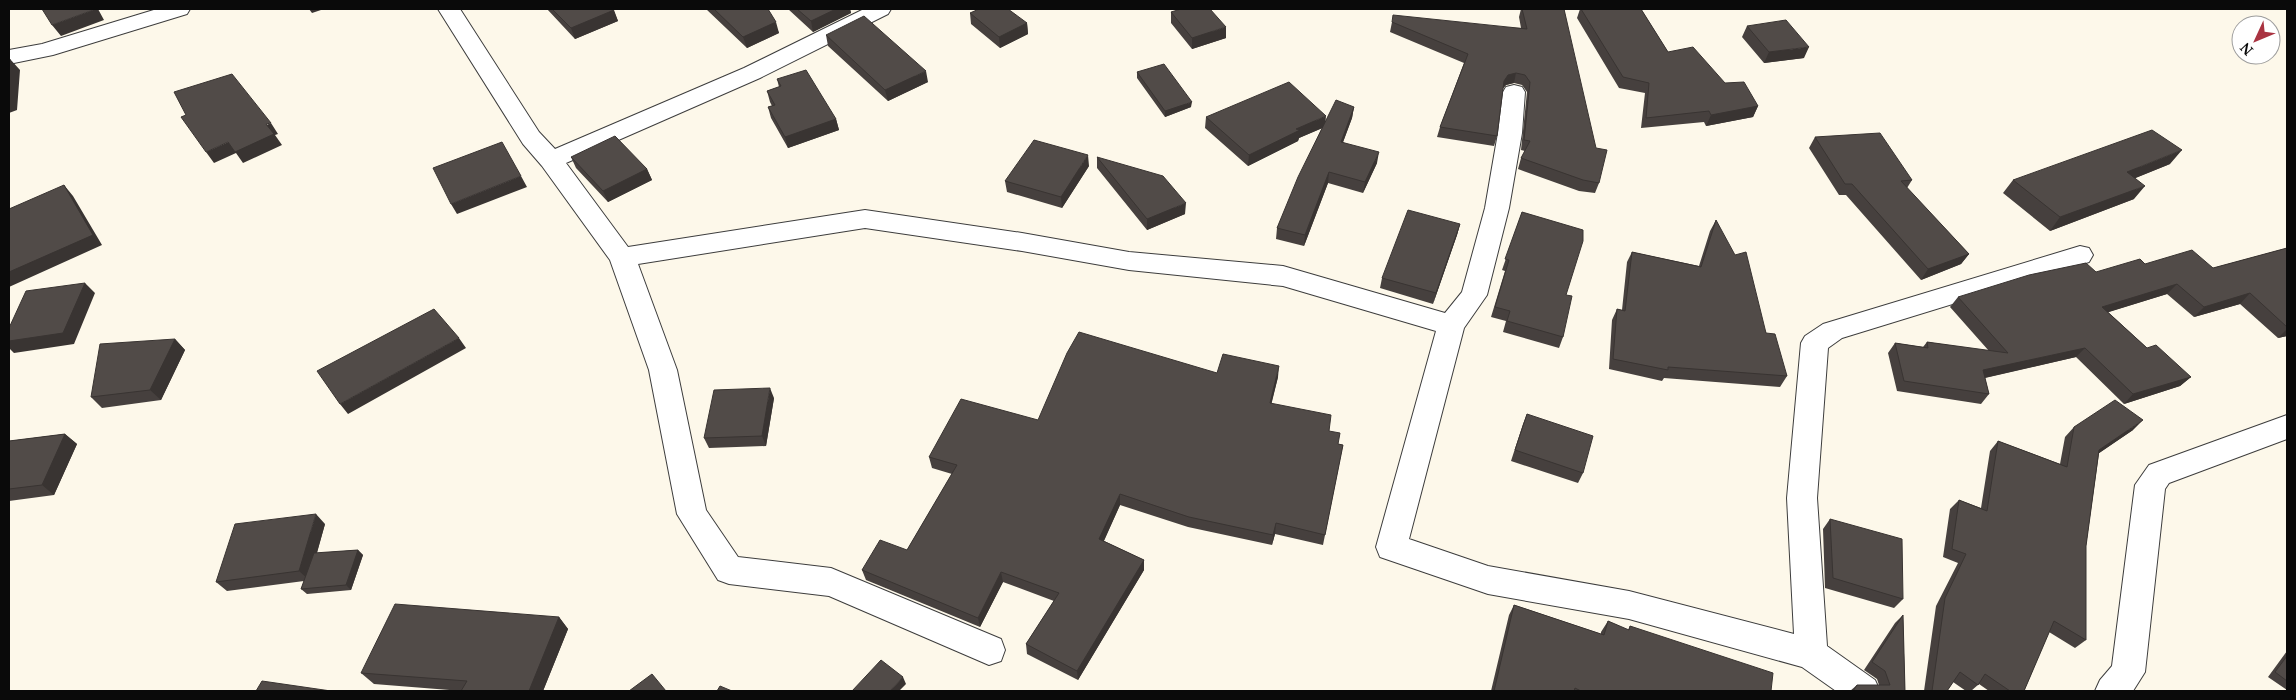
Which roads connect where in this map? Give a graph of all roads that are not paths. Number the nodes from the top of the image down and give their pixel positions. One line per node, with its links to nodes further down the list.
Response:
1 (179, 9): 4 (street)
2 (449, 9): 6 (street)
3 (880, 9): 6 (street)
4 (9, 57)
5 (1514, 92): 9 (street)
6 (551, 160): 8 (street)
7 (2080, 255): 12 (street)
8 (622, 257): 9 (street); 11 (street)
9 (1450, 325): 12 (street)
10 (2287, 427): 14 (street)
11 (989, 650)
12 (1811, 654): 13 (street)
13 (1863, 691)
14 (2112, 691)

